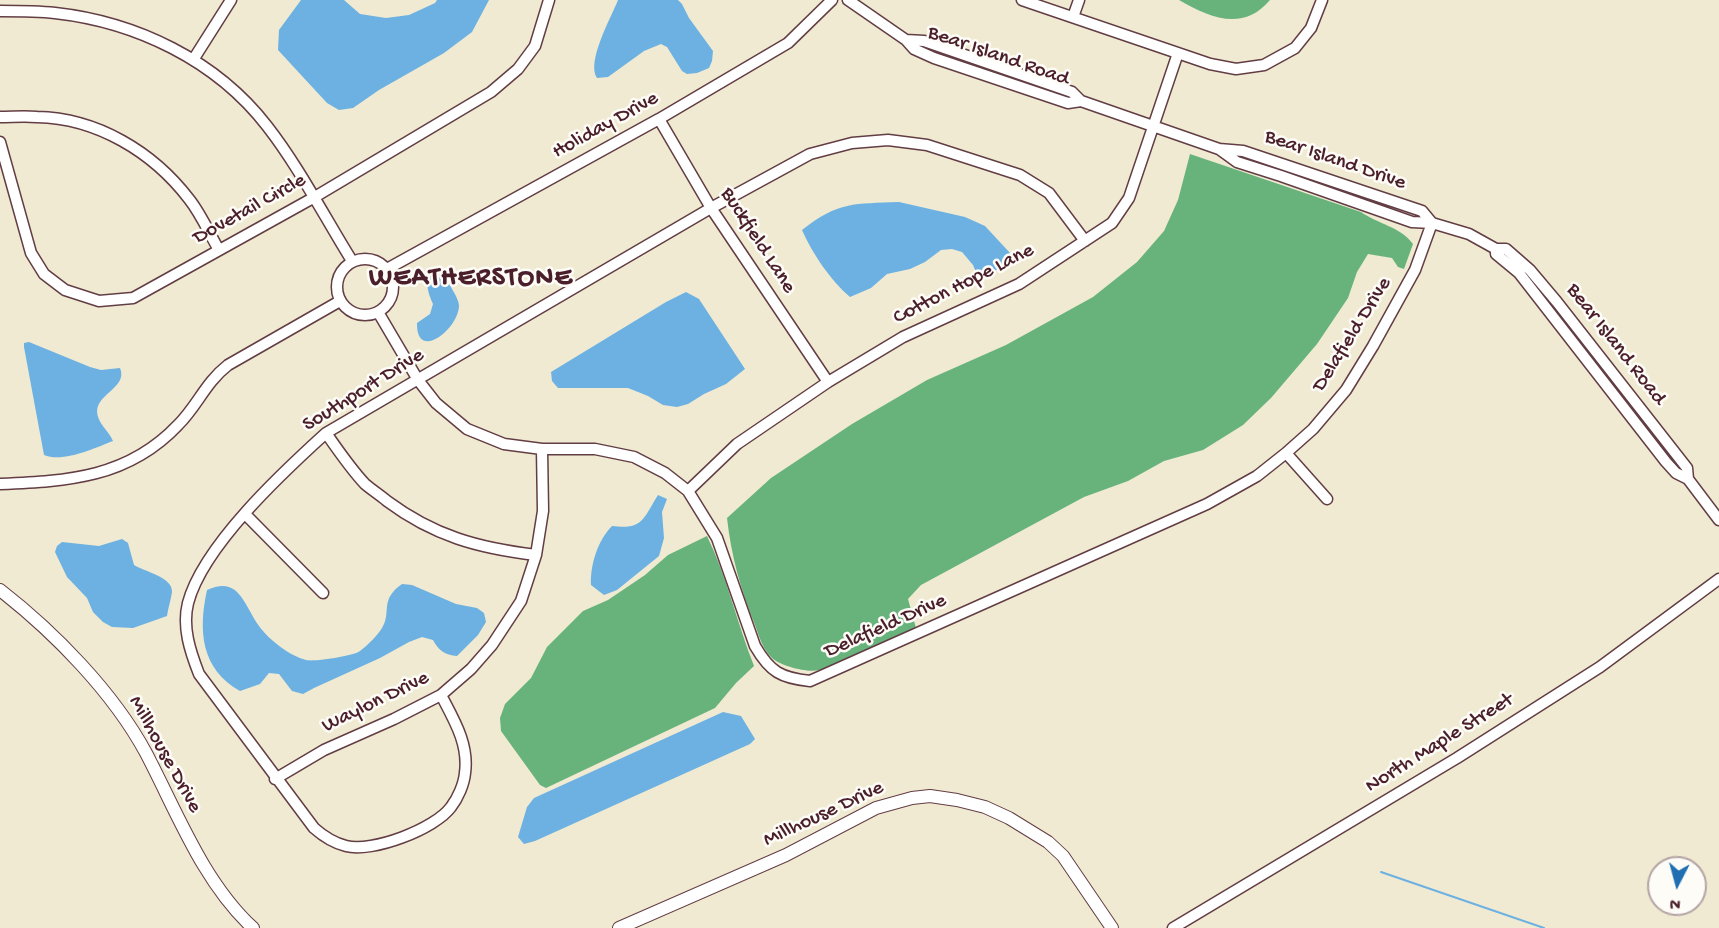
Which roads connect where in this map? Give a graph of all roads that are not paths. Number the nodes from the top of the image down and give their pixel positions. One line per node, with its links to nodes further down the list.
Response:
1 (231, 0): 11 (street)
2 (549, 0): 16 (street, Dovetail Circle)
3 (832, 0): 13 (street, Holiday Drive)
4 (848, 0): 14 (street, Bear Island Road)
5 (1022, 0): 9 (street)
6 (1079, 0): 9 (street)
7 (1322, 0): 10 (street)
8 (0, 11): 11 (street)
9 (1073, 17): 10 (street)
10 (1178, 53): 14 (street, Cotton Hope Lane)
11 (193, 60): 16 (street)
12 (0, 117): 20 (street)
13 (659, 119): 17 (street, Buckfield Lane); 22 (street, Holiday Drive)
14 (1152, 126): 18 (street, Bear Island Road); 19 (street, Cotton Hope Lane)
15 (0, 142): 20 (street, Dovetail Circle)
16 (313, 198): 20 (street, Dovetail Circle); 21 (street)
17 (711, 208): 19 (street, Southport Drive); 25 (street, Southport Drive); 26 (street, Buckfield Lane)
18 (1431, 223): 29 (street, Delafield Drive); 34 (street, Bear Island Road)
19 (1084, 241): 26 (street, Cotton Hope Lane)
20 (219, 250)
21 (352, 261): 22 (street); 23 (street)
22 (387, 269): 24 (street)
23 (340, 301): 24 (street); 30 (street)
24 (378, 312): 25 (street, Delafield Drive)
25 (418, 380): 27 (street, Southport Drive); 28 (street, Delafield Drive)
26 (828, 382): 31 (street, Cotton Hope Lane)
27 (326, 432): 33 (street, Southport Drive); 35 (street)
28 (542, 449): 31 (street, Delafield Drive); 35 (street, Waylon Drive)
29 (1286, 453): 31 (street, Delafield Drive); 32 (street)
30 (0, 484)
31 (688, 491)
32 (1327, 499)
33 (245, 514): 38 (street); 40 (street, Southport Drive)
34 (1719, 520)
35 (536, 555): 39 (street, Waylon Drive)
36 (1719, 579): 44 (street, North Maple Street)
37 (0, 590): 41 (main road, Millhouse Drive)
38 (322, 593)
39 (441, 695): 40 (street, Waylon Drive); 40 (street, Southport Drive)
40 (275, 779)
41 (253, 928)
42 (619, 928): 43 (main road, Millhouse Drive)
43 (1112, 928)
44 (1173, 928)

